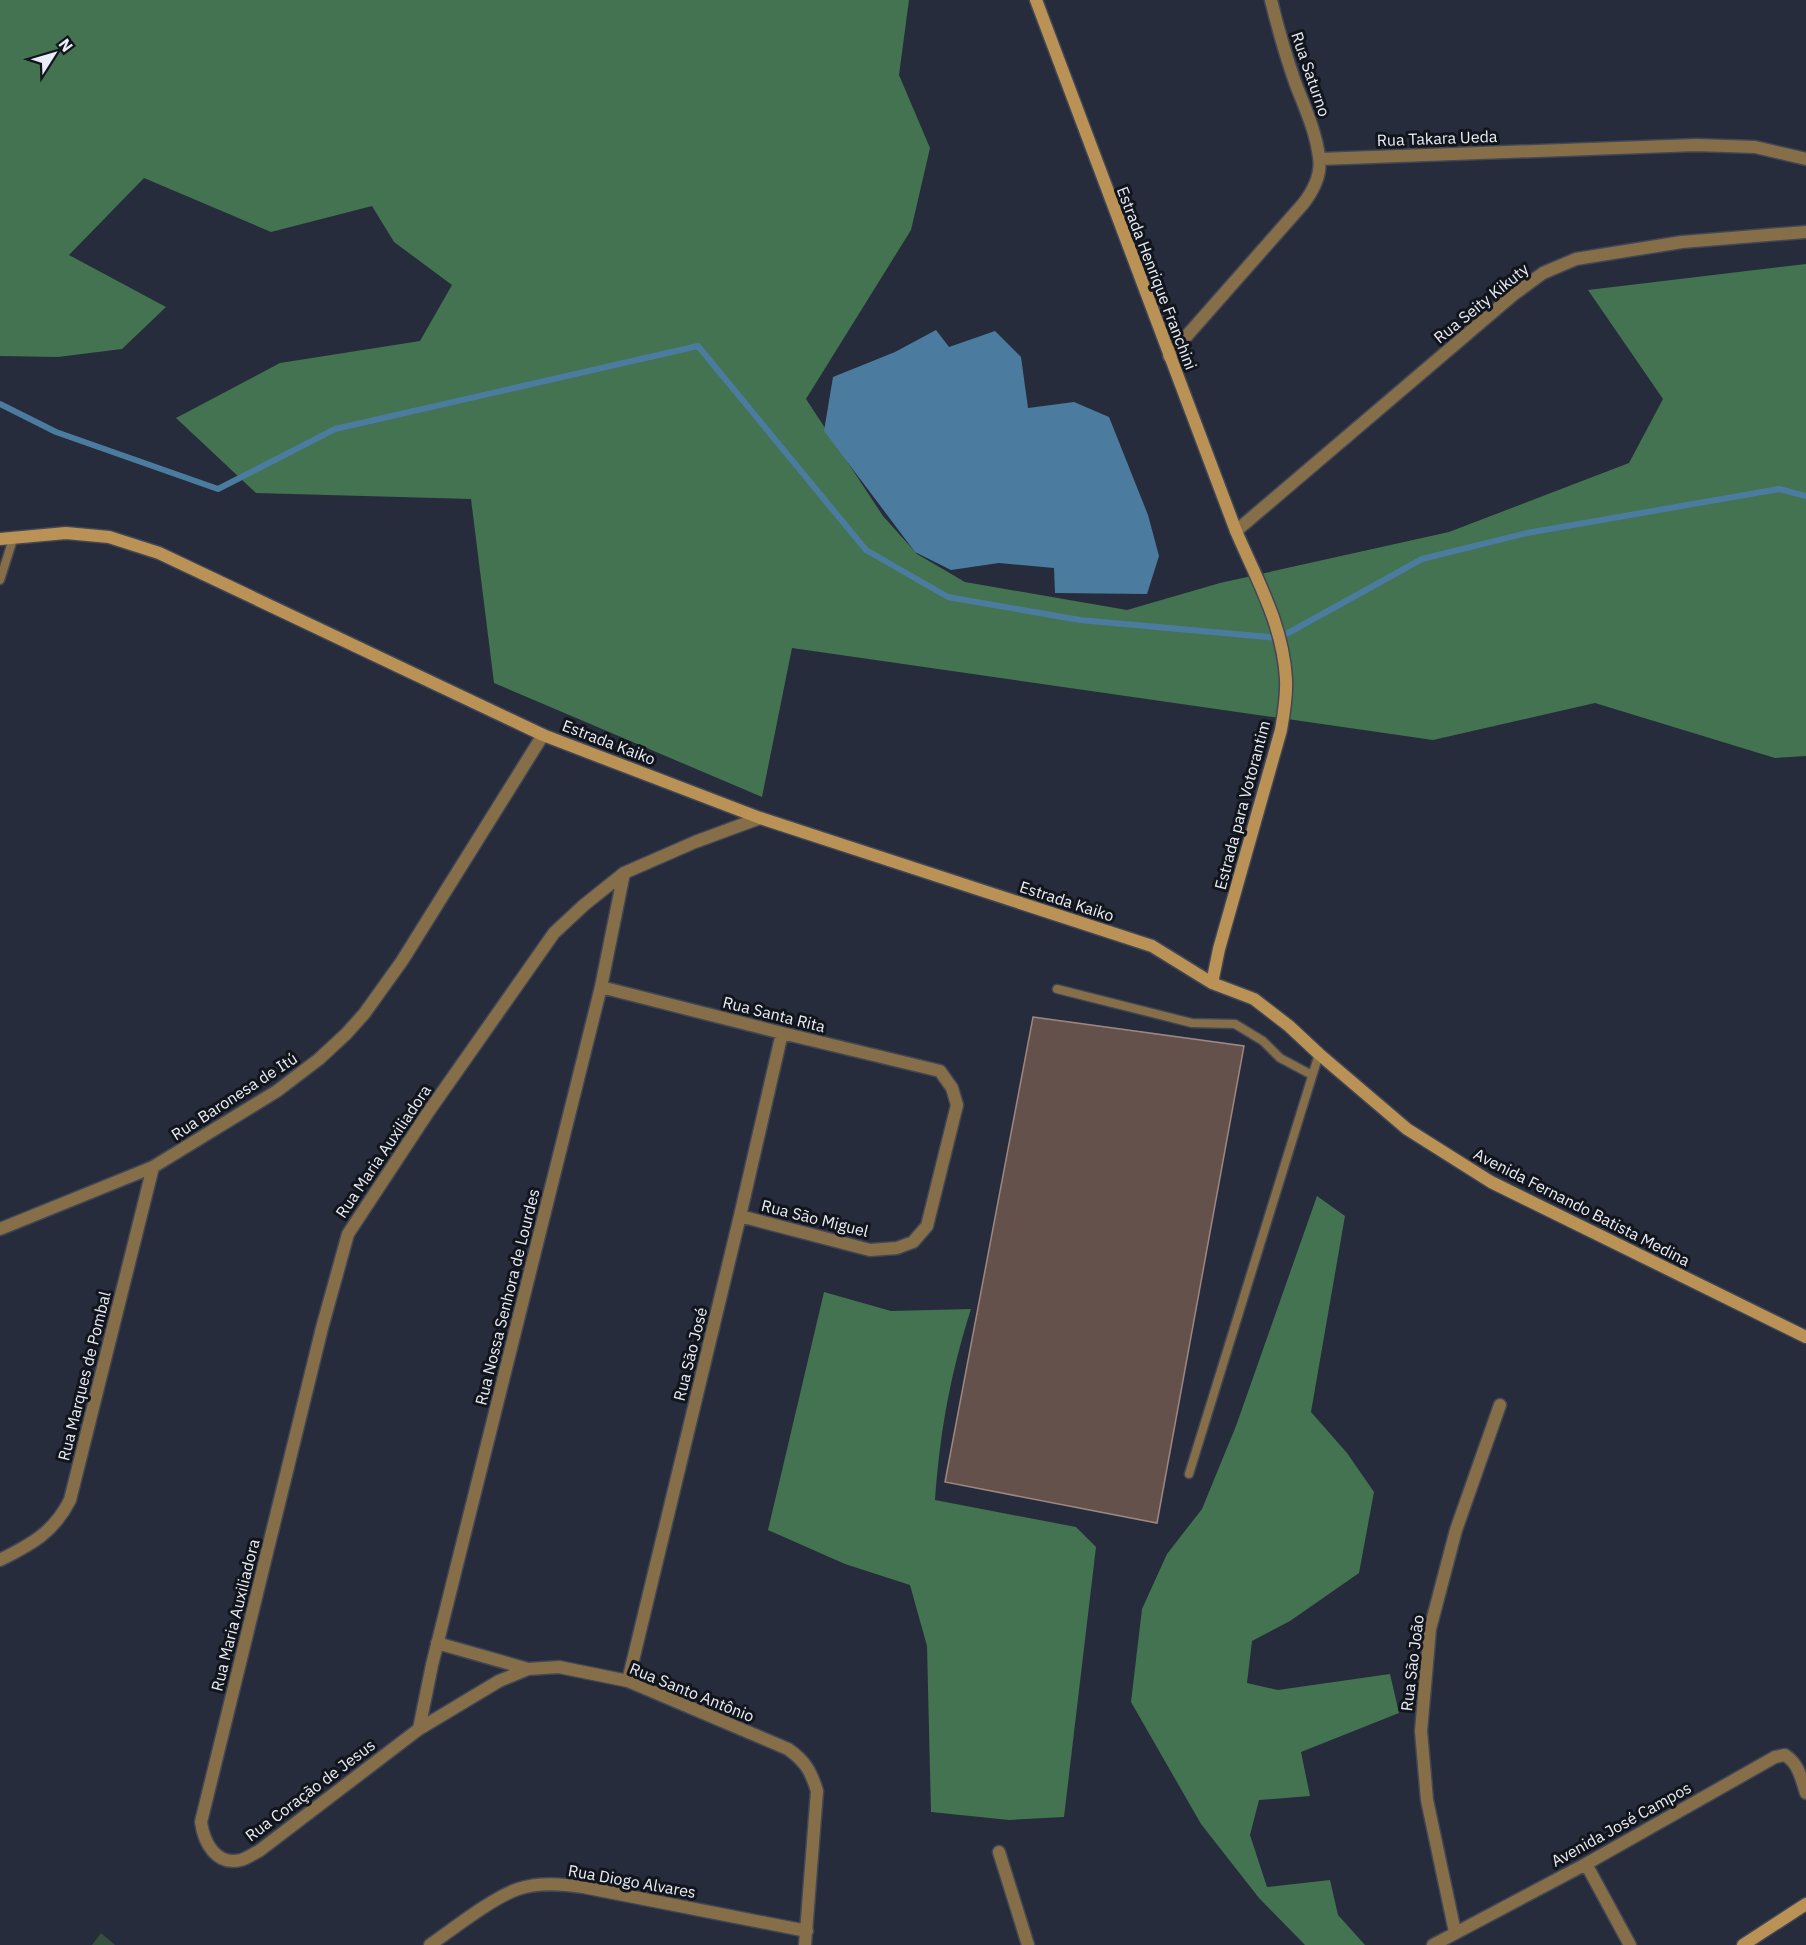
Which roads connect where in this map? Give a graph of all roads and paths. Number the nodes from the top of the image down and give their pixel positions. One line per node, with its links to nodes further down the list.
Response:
1 (1036, 0): 6 (street, Estrada Henrique Franchini)
2 (1271, 0): 3 (street, Rua Saturno)
3 (1320, 159): 4 (street, Rua Takara Ueda); 6 (street)
4 (1806, 159)
5 (1806, 232): 7 (street, Rua Seity Kikuty)
6 (1169, 356): 7 (street, Estrada Henrique Franchini)
7 (1236, 531): 10 (street, Estrada Henrique Franchini)
8 (14, 536): 9 (street, Estrada Kaiko); 11 (lane); 12 (street, Estrada Kaiko)
9 (0, 539)
10 (1251, 567): 15 (street, Estrada para Votorantim)
11 (0, 580)
12 (543, 735): 13 (street, Estrada Kaiko); 22 (street, Rua Baronesa de Itú)
13 (760, 818): 14 (street, Rua Maria Auxiliadora); 15 (street, Estrada Kaiko)
14 (624, 873): 16 (street, Rua Nossa Senhora de Lourdes); 34 (street, Rua Maria Auxiliadora)
15 (1212, 983): 19 (street, Avenida Fernando Batista Medina)
16 (601, 987): 18 (street, Rua Santa Rita); 29 (street, Rua Nossa Senhora de Lourdes)
17 (1057, 988): 21 (lane)
18 (782, 1033): 20 (street, Rua Santa Rita); 23 (street, Rua São José)
19 (1319, 1054): 21 (lane); 25 (street, Avenida Fernando Batista Medina)
20 (940, 1071): 23 (street, Rua São Miguel)
21 (1312, 1075): 27 (lane)
22 (153, 1167): 24 (street, Rua Baronesa de Itú); 28 (street, Rua Marques de Pombal)
23 (740, 1216): 31 (street, Rua São José)
24 (0, 1229)
25 (1806, 1337)
26 (1500, 1405): 39 (street, Rua São João)
27 (1189, 1474)
28 (0, 1560)
29 (437, 1643): 30 (street); 32 (street, Rua Nossa Senhora de Lourdes)
30 (528, 1669): 31 (street, Rua Santo Antônio); 32 (street, Rua Santo Antônio)
31 (628, 1681): 38 (street, Rua Santo Antônio)
32 (419, 1729): 34 (street, Rua Coração de Jesus)
33 (1806, 1793): 36 (street, Avenida José Campos)
34 (201, 1822)
35 (999, 1851): 42 (street)
36 (1586, 1864): 39 (street, Avenida José Campos); 44 (street)
37 (1806, 1904): 45 (street)
38 (807, 1931): 40 (street, Rua Diogo Alvares); 41 (street)
39 (1455, 1932): 43 (street, Avenida José Campos)
40 (430, 1945)
41 (805, 1945)
42 (1028, 1945)
43 (1433, 1945)
44 (1630, 1945)
45 (1743, 1945)

